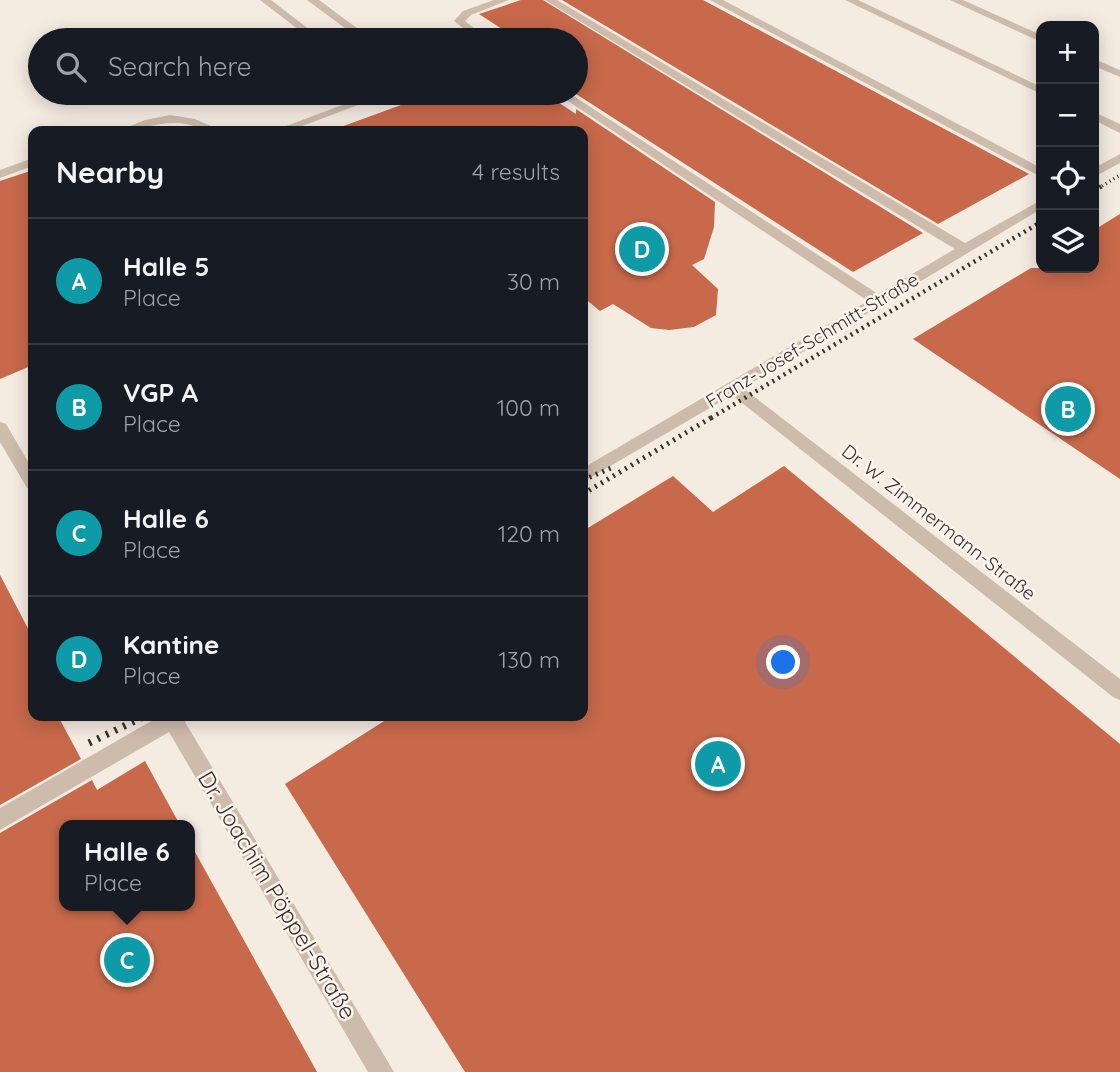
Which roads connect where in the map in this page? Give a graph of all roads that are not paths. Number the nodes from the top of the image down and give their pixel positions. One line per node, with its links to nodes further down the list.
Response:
1 (265, 0): 8 (lane)
2 (312, 0): 9 (lane)
3 (504, 0): 10 (lane)
4 (550, 0): 28 (lane)
5 (715, 0): 24 (lane)
6 (850, 0): 14 (lane)
7 (954, 0): 11 (lane)
8 (302, 28)
9 (351, 28)
10 (468, 28)
11 (1036, 37)
12 (1099, 64): 13 (lane)
13 (1120, 74)
14 (1036, 89)
15 (346, 105): 20 (lane)
16 (580, 105): 29 (lane)
17 (1099, 118): 21 (lane)
18 (139, 126): 19 (lane)
19 (206, 126)
20 (292, 126)
21 (1120, 129)
22 (1120, 158): 25 (lane)
23 (28, 164): 26 (lane)
24 (1036, 170)
25 (1099, 170)
26 (0, 174)
27 (1036, 207): 28 (lane, Franz-Josef-Schmitt-Straße)
28 (965, 249): 29 (lane, Franz-Josef-Schmitt-Straße)
29 (878, 301): 30 (lane, Franz-Josef-Schmitt-Straße)
30 (732, 387): 32 (lane, Franz-Josef-Schmitt-Straße); 34 (lane, Dr. W. Zimmermann-Straße)
31 (0, 428): 33 (lane)
32 (590, 472)
33 (28, 476)
34 (1120, 691)
35 (167, 721): 37 (lane)
36 (176, 721): 38 (lane, Dr. Joachim Pöppel-Straße)
37 (0, 820)
38 (382, 1072)

